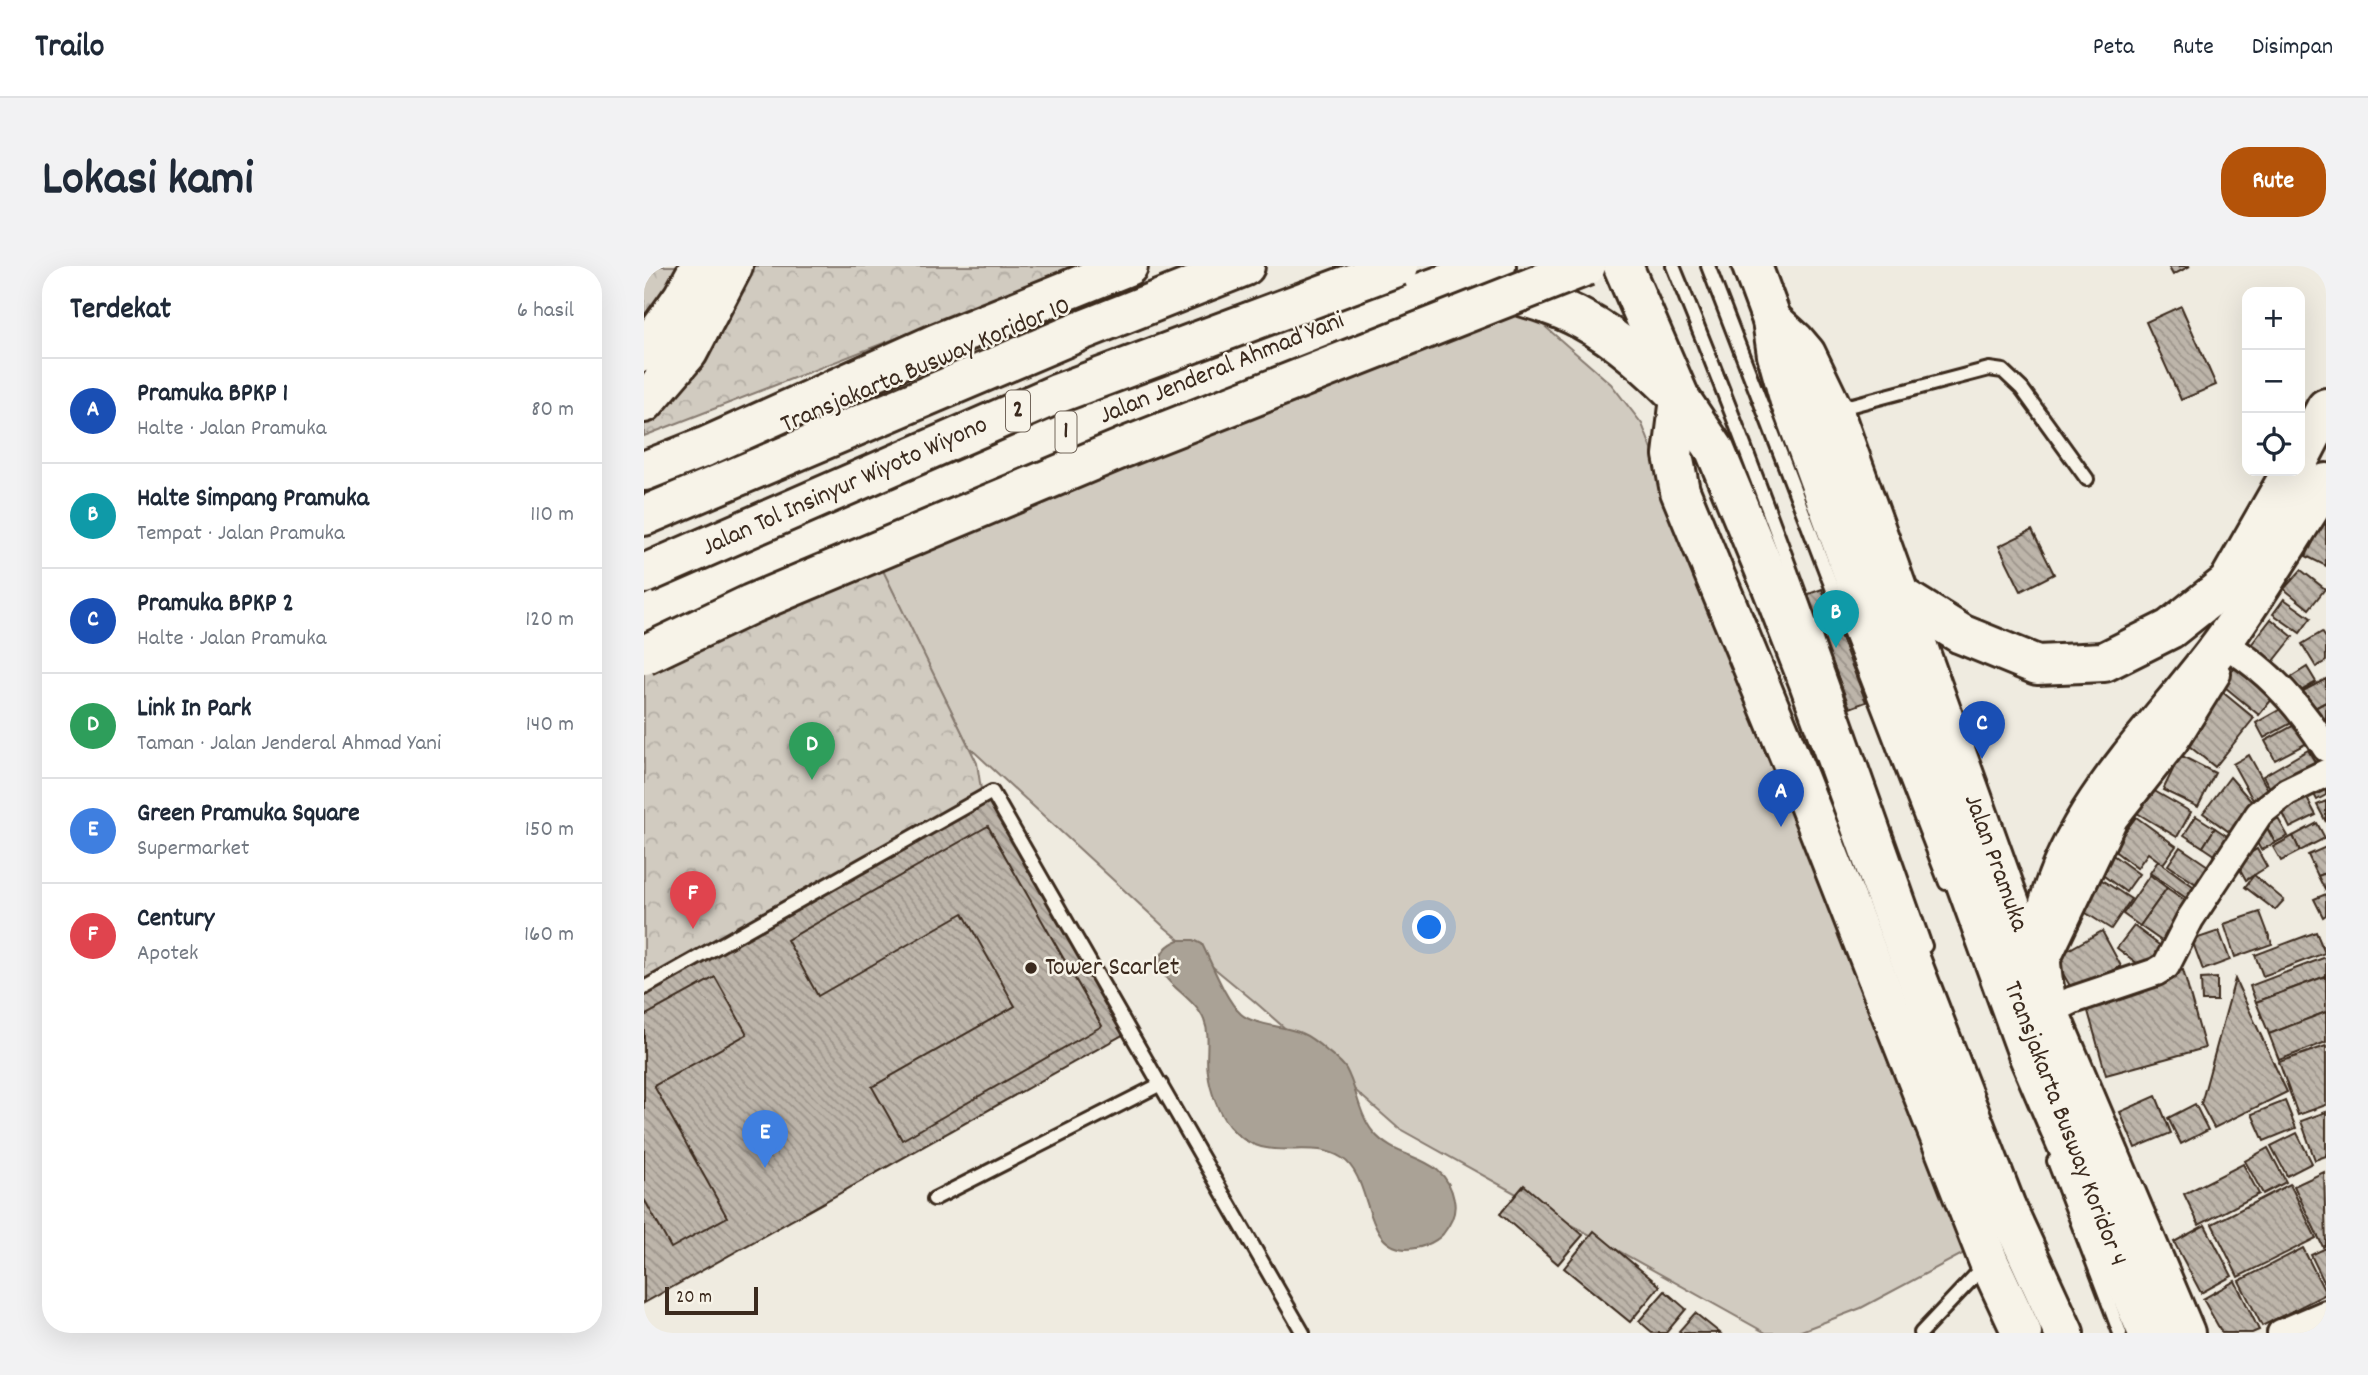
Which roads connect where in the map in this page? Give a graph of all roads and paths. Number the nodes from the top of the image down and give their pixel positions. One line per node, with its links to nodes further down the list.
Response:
1 (700, 266): 17 (main road)
2 (733, 266): 19 (main road)
3 (1075, 266): 22 (main road)
4 (1128, 266): 24 (main road)
5 (1226, 266): 28 (lane, Transjakarta Busway Koridor 10)
6 (1245, 266): 29 (main road, Jalan Tol Insinyur Wiyoto Wiyono / 2)
7 (1376, 266): 30 (lane)
8 (1399, 266): 30 (main road, Jalan Tol Insinyur Wiyoto Wiyono / 2, bridge)
9 (1496, 266): 15 (main road, Jalan Jenderal Ahmad Yani / 1)
10 (1586, 266): 34 (main road, bridge)
11 (1623, 266): 18 (main road)
12 (1673, 266): 38 (lane)
13 (1709, 266): 37 (lane)
14 (1752, 266): 16 (main road, Jalan Pramuka)
15 (1460, 279): 18 (main road); 32 (main road, Jalan Jenderal Ahmad Yani / 1)
16 (1772, 320): 20 (main road, Jalan Pramuka); 41 (main road, Jalan Pramuka)
17 (644, 352)
18 (1680, 398): 45 (main road); 46 (main road)
19 (644, 403)
20 (1833, 410): 26 (lane); 31 (main road, Jalan Pramuka)
21 (2323, 415): 23 (main road)
22 (644, 446)
23 (2305, 449)
24 (644, 471)
25 (2289, 476): 31 (main road)
26 (2087, 479)
27 (2326, 483): 33 (main road)
28 (644, 511)
29 (644, 516)
30 (644, 574)
31 (1900, 596): 40 (main road, Jalan Pramuka)
32 (644, 617)
33 (2230, 648): 35 (street); 40 (main road)
34 (644, 655)
35 (2326, 748)
36 (2326, 774): 40 (street)
37 (1950, 894)
38 (1929, 958)
39 (644, 988): 42 (lane)
40 (2049, 1012): 41 (main road); 54 (main road, Jalan Pramuka)
41 (2038, 1077): 53 (main road, Jalan Pramuka)
42 (1161, 1084): 44 (lane); 48 (lane)
43 (2049, 1148): 52 (lane, Transjakarta Busway Koridor 4)
44 (934, 1199)
45 (2006, 1207): 46 (main road); 51 (main road)
46 (1989, 1262): 49 (lane); 50 (main road)
47 (2326, 1314): 55 (street)
48 (1303, 1333)
49 (1921, 1333)
50 (2021, 1333)
51 (2064, 1333)
52 (2120, 1333)
53 (2148, 1333)
54 (2185, 1333)
55 (2281, 1333)

